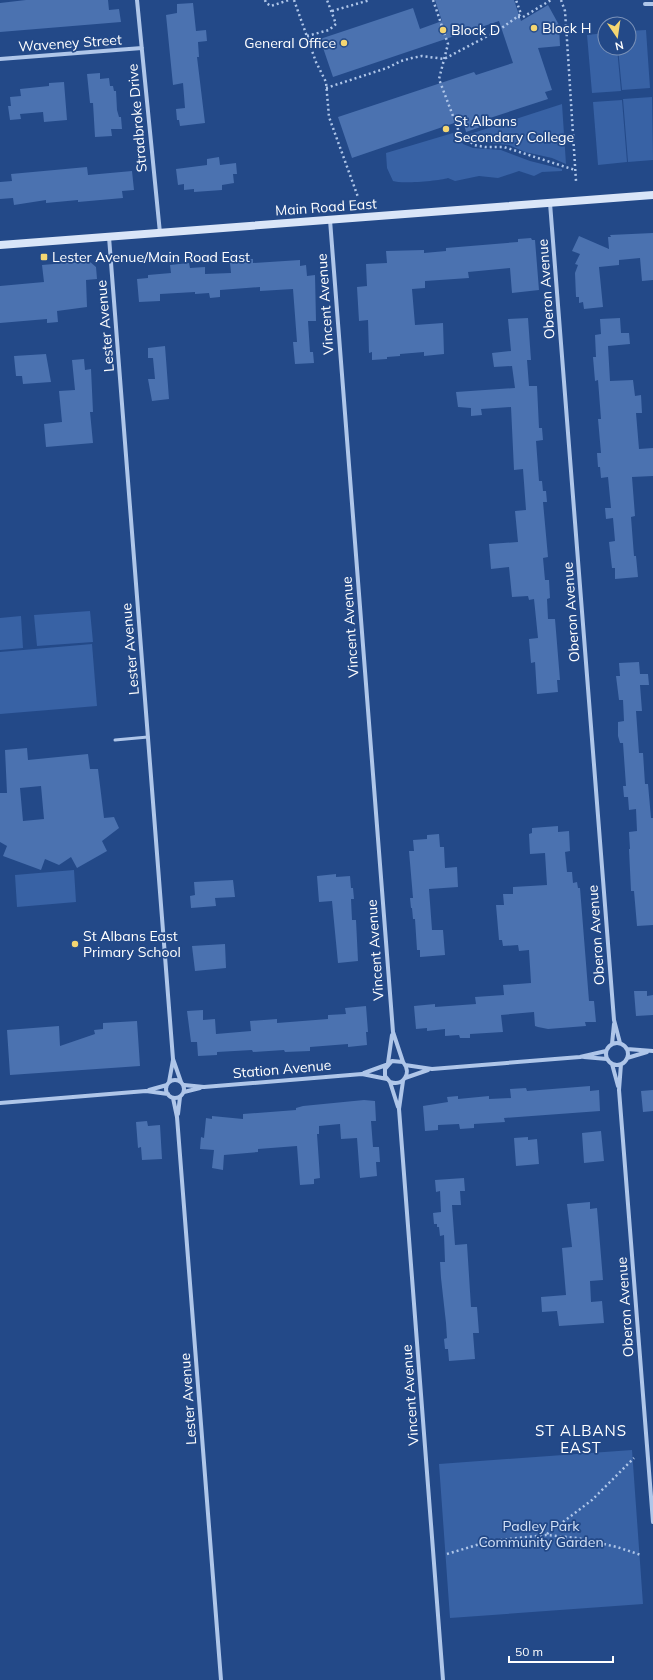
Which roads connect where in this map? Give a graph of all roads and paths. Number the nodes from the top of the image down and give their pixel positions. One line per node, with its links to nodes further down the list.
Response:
1 (137, 0): 16 (street, Stradbroke Drive)
2 (265, 0): 3 (path)
3 (289, 0)
4 (294, 0): 15 (path)
5 (327, 0): 13 (path)
6 (370, 0): 13 (path)
7 (433, 0): 18 (path)
8 (516, 0): 14 (path)
9 (551, 0): 14 (path)
10 (561, 0): 20 (path)
11 (646, 4): 12 (street)
12 (653, 4)
13 (332, 12): 15 (path)
14 (518, 16): 18 (path)
15 (307, 36): 19 (path)
16 (142, 48): 17 (street, Waveney Street); 26 (street, Stradbroke Drive)
17 (0, 59)
18 (444, 59): 19 (path); 20 (path)
19 (326, 88): 23 (path)
20 (575, 170): 21 (path)
21 (576, 181)
22 (653, 195): 24 (main road, Main Road East)
23 (358, 197)
24 (550, 203): 25 (main road, Main Road East); 31 (street, Oberon Avenue)
25 (330, 220): 26 (main road, Main Road East); 32 (street, Vincent Avenue)
26 (160, 233): 27 (main road, Main Road East)
27 (109, 237): 28 (main road, Main Road East); 29 (street, Lester Avenue)
28 (0, 245)
29 (148, 737): 30 (lane); 40 (street, Lester Avenue)
30 (115, 740)
31 (614, 1020): 33 (street, Oberon Avenue); 34 (street, Oberon Avenue)
32 (393, 1032): 42 (street, Vincent Avenue); 43 (street, Vincent Avenue)
33 (620, 1043): 34 (street); 35 (street)
34 (612, 1044): 36 (street)
35 (627, 1049): 37 (street); 39 (street)
36 (606, 1051): 38 (street); 41 (street)
37 (652, 1051): 39 (street)
38 (580, 1057): 41 (street); 46 (street)
39 (627, 1058): 45 (street)
40 (173, 1059): 50 (street, Lester Avenue); 51 (street, Lester Avenue)
41 (607, 1059): 44 (street)
42 (388, 1064): 43 (street); 47 (street, Station Avenue); 49 (street)
43 (404, 1064): 46 (street); 48 (street)
44 (612, 1064): 45 (street); 53 (street, Oberon Avenue)
45 (621, 1064): 53 (street, Oberon Avenue)
46 (432, 1069): 48 (street)
47 (362, 1074): 49 (street, Station Avenue); 52 (street, Station Avenue)
48 (404, 1079): 49 (street); 60 (street, Vincent Avenue)
49 (388, 1080): 60 (street, Vincent Avenue)
50 (182, 1083): 51 (street); 52 (street, Station Avenue); 55 (street)
51 (168, 1084): 54 (street); 56 (street)
52 (204, 1087): 55 (street, Station Avenue)
53 (619, 1090): 63 (street, Oberon Avenue)
54 (146, 1091): 56 (street); 59 (street)
55 (184, 1092): 57 (street)
56 (168, 1094): 58 (street)
57 (180, 1097): 58 (street); 61 (street, Lester Avenue)
58 (173, 1098): 61 (street, Lester Avenue)
59 (0, 1103)
60 (398, 1109): 68 (street, Vincent Avenue)
61 (177, 1117): 67 (street, Lester Avenue)
62 (634, 1458): 64 (path)
63 (653, 1522)
64 (546, 1535): 65 (path); 66 (path)
65 (447, 1554)
66 (641, 1555)
67 (221, 1680)
68 (443, 1680)

